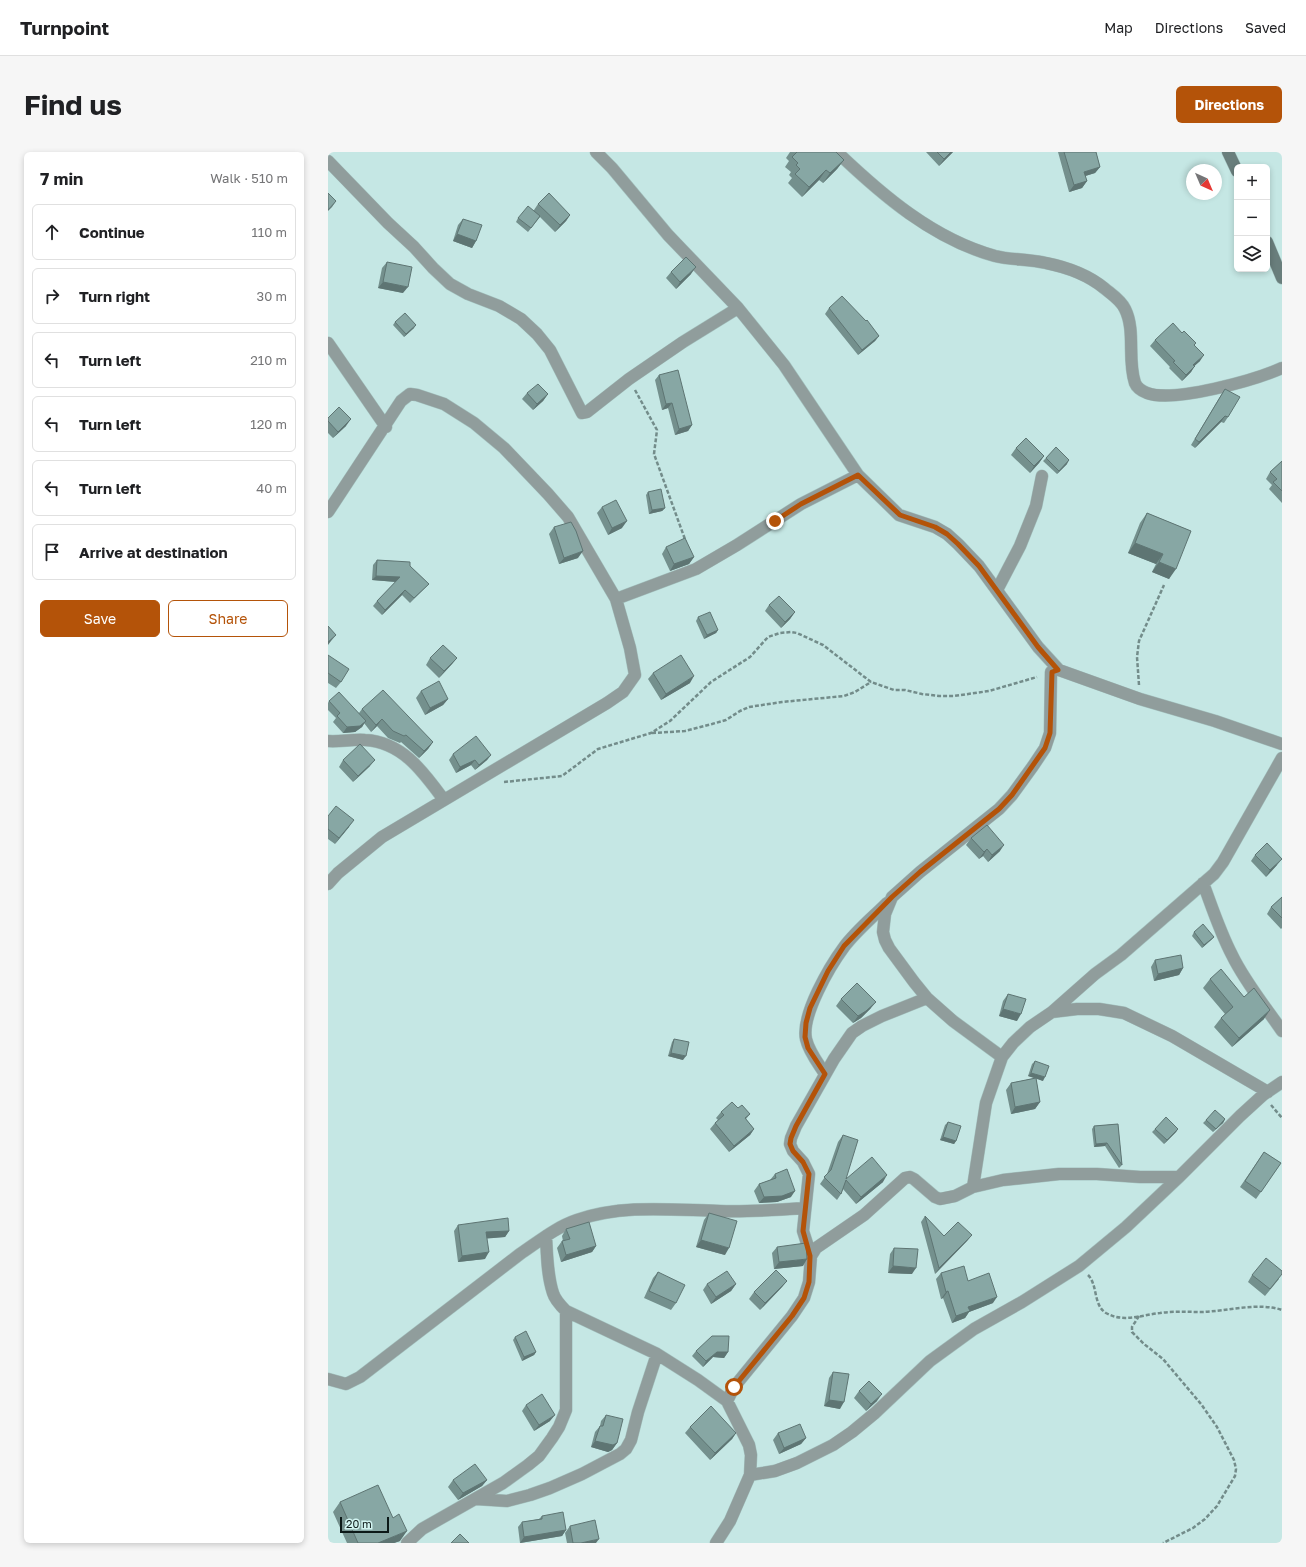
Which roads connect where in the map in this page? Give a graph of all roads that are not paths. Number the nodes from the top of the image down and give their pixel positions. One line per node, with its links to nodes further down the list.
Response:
1 (596, 152): 8 (street)
2 (837, 152): 10 (street)
3 (1228, 152): 5 (street)
4 (328, 161): 8 (street)
5 (1234, 165)
6 (1270, 249): 7 (street)
7 (1282, 278)
8 (738, 308): 12 (street)
9 (328, 342): 11 (street)
10 (1282, 368)
11 (386, 427): 14 (street); 16 (street)
12 (858, 475): 15 (street); 16 (street)
13 (1042, 476): 15 (street)
14 (328, 512)
15 (997, 590): 19 (street)
16 (616, 599): 21 (street)
17 (1052, 672): 24 (street)
18 (328, 741): 21 (street)
19 (1282, 744)
20 (1282, 758): 23 (street)
21 (444, 800): 22 (street)
22 (328, 883)
23 (1203, 883): 26 (street); 27 (street)
24 (892, 897): 25 (street); 29 (street)
25 (927, 998): 28 (street); 29 (street)
26 (1052, 1012): 28 (street); 31 (street)
27 (1282, 1031)
28 (1002, 1057): 33 (street)
29 (825, 1074): 34 (street)
30 (1282, 1082): 31 (street)
31 (1268, 1092): 32 (street)
32 (1179, 1177): 33 (street); 41 (street)
33 (973, 1187): 36 (street)
34 (805, 1208): 35 (street); 36 (street)
35 (546, 1236): 37 (street); 39 (street)
36 (810, 1256): 40 (street)
37 (566, 1311): 38 (street); 42 (street)
38 (657, 1354): 40 (street); 42 (street)
39 (328, 1379)
40 (727, 1401): 41 (street)
41 (750, 1475): 44 (street)
42 (476, 1499): 43 (street)
43 (407, 1543)
44 (716, 1543)

